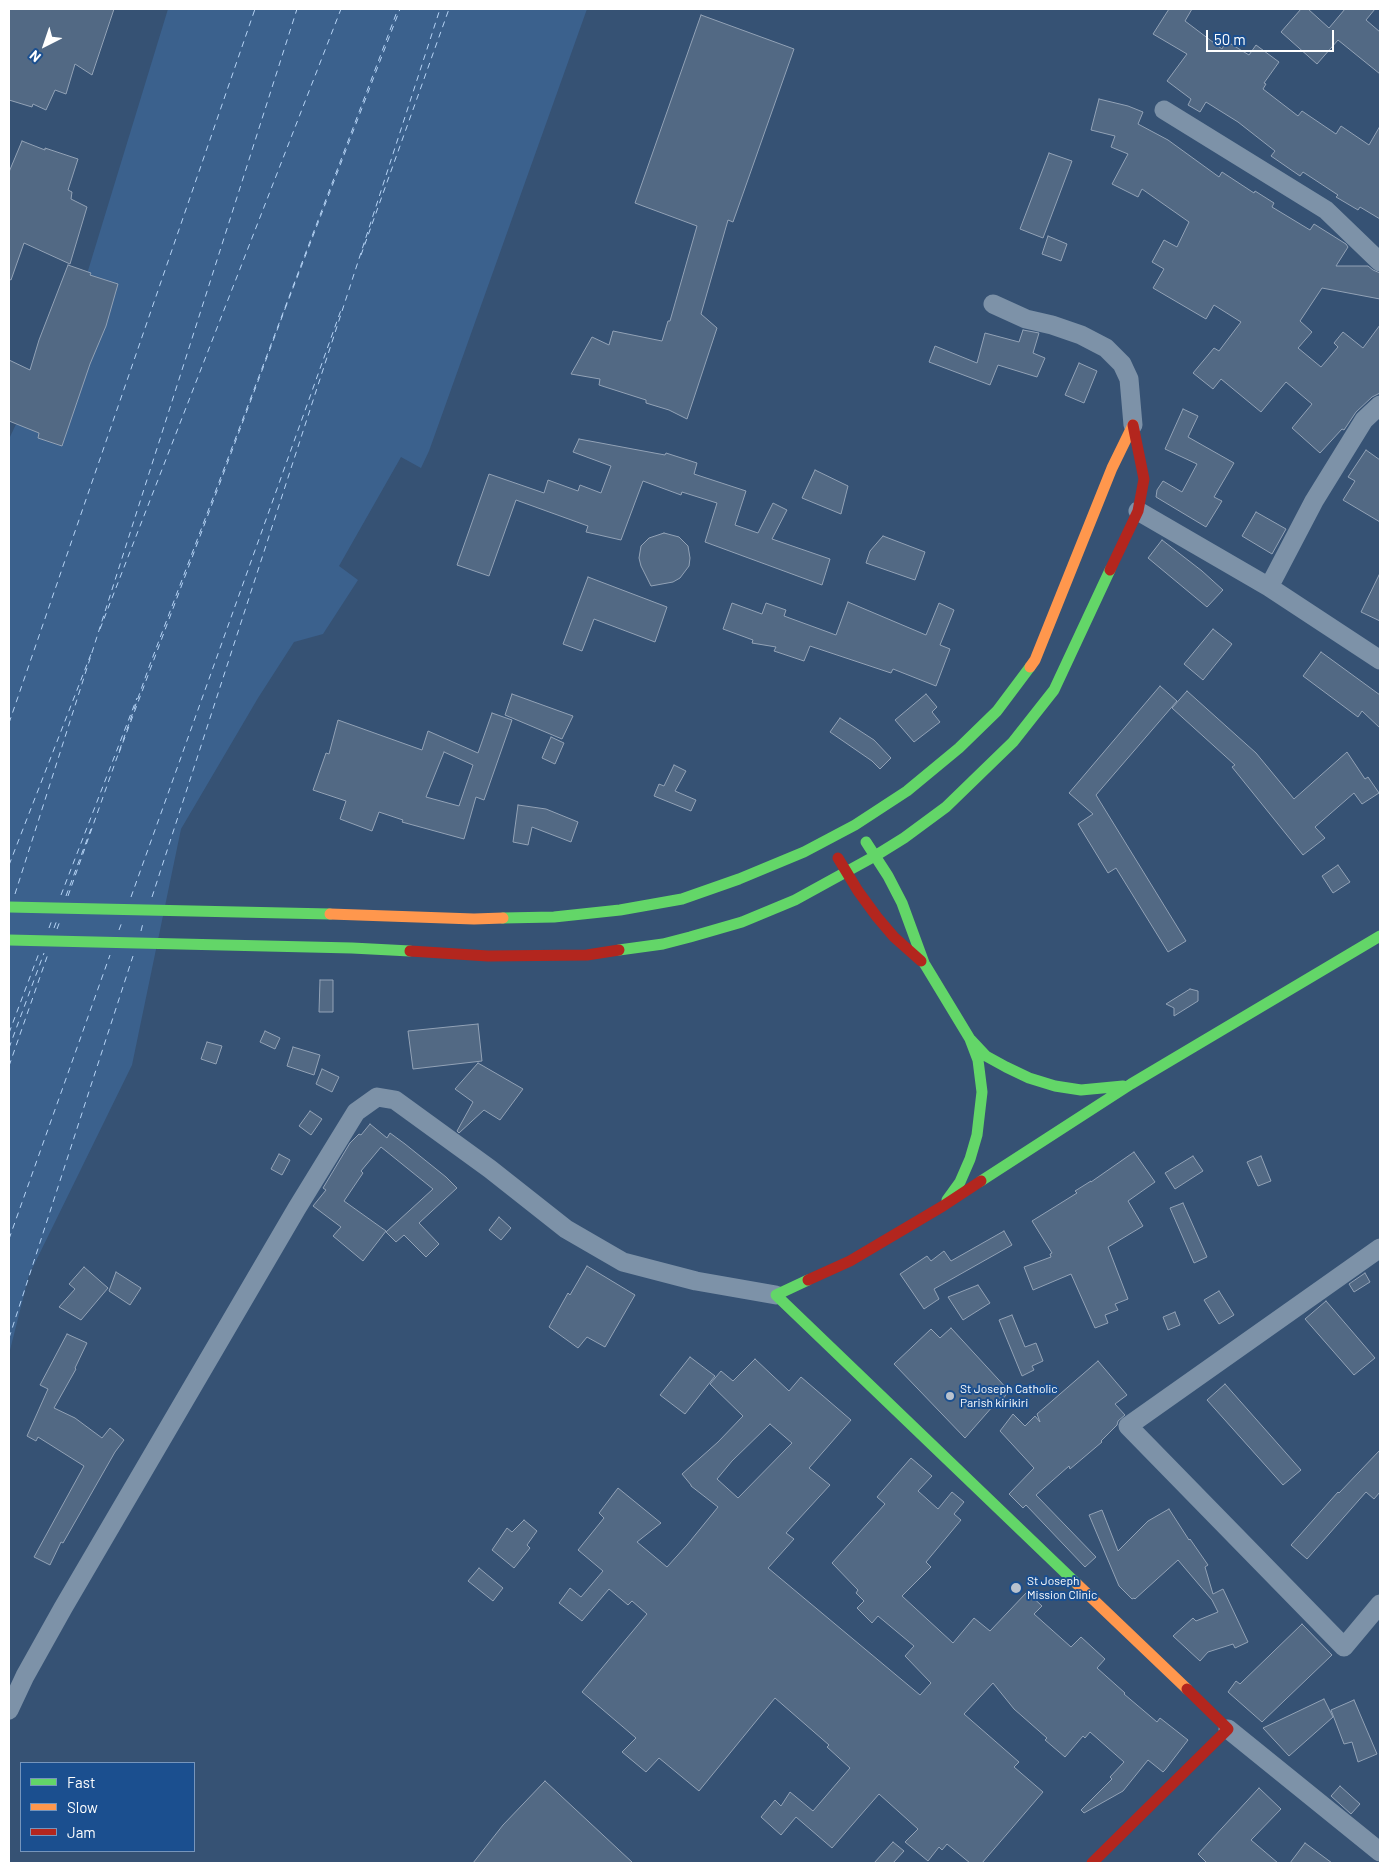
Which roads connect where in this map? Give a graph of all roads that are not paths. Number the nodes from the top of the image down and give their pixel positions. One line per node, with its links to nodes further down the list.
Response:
1 (1164, 110): 2 (street)
2 (1380, 262)
3 (993, 304): 5 (street)
4 (1380, 405): 7 (street)
5 (1133, 425): 6 (main road); 9 (main road)
6 (1138, 511): 7 (street); 11 (main road)
7 (1269, 586): 8 (street)
8 (1380, 660)
9 (855, 825): 10 (main road); 11 (main road)
10 (828, 840): 12 (main road); 13 (main road)
11 (875, 856): 12 (main road); 16 (main road)
12 (846, 872): 15 (main road); 16 (main road)
13 (9, 907)
14 (1380, 936): 18 (main road)
15 (9, 940)
16 (924, 963): 17 (main road)
17 (970, 1039): 18 (main road); 19 (main road)
18 (1131, 1084): 19 (main road)
19 (943, 1206): 21 (main road)
20 (1380, 1248): 22 (street)
21 (776, 1295): 23 (street); 24 (main road)
22 (1380, 1604)
23 (9, 1710)
24 (1228, 1729): 25 (street); 26 (main road)
25 (1380, 1852)
26 (1092, 1863)

